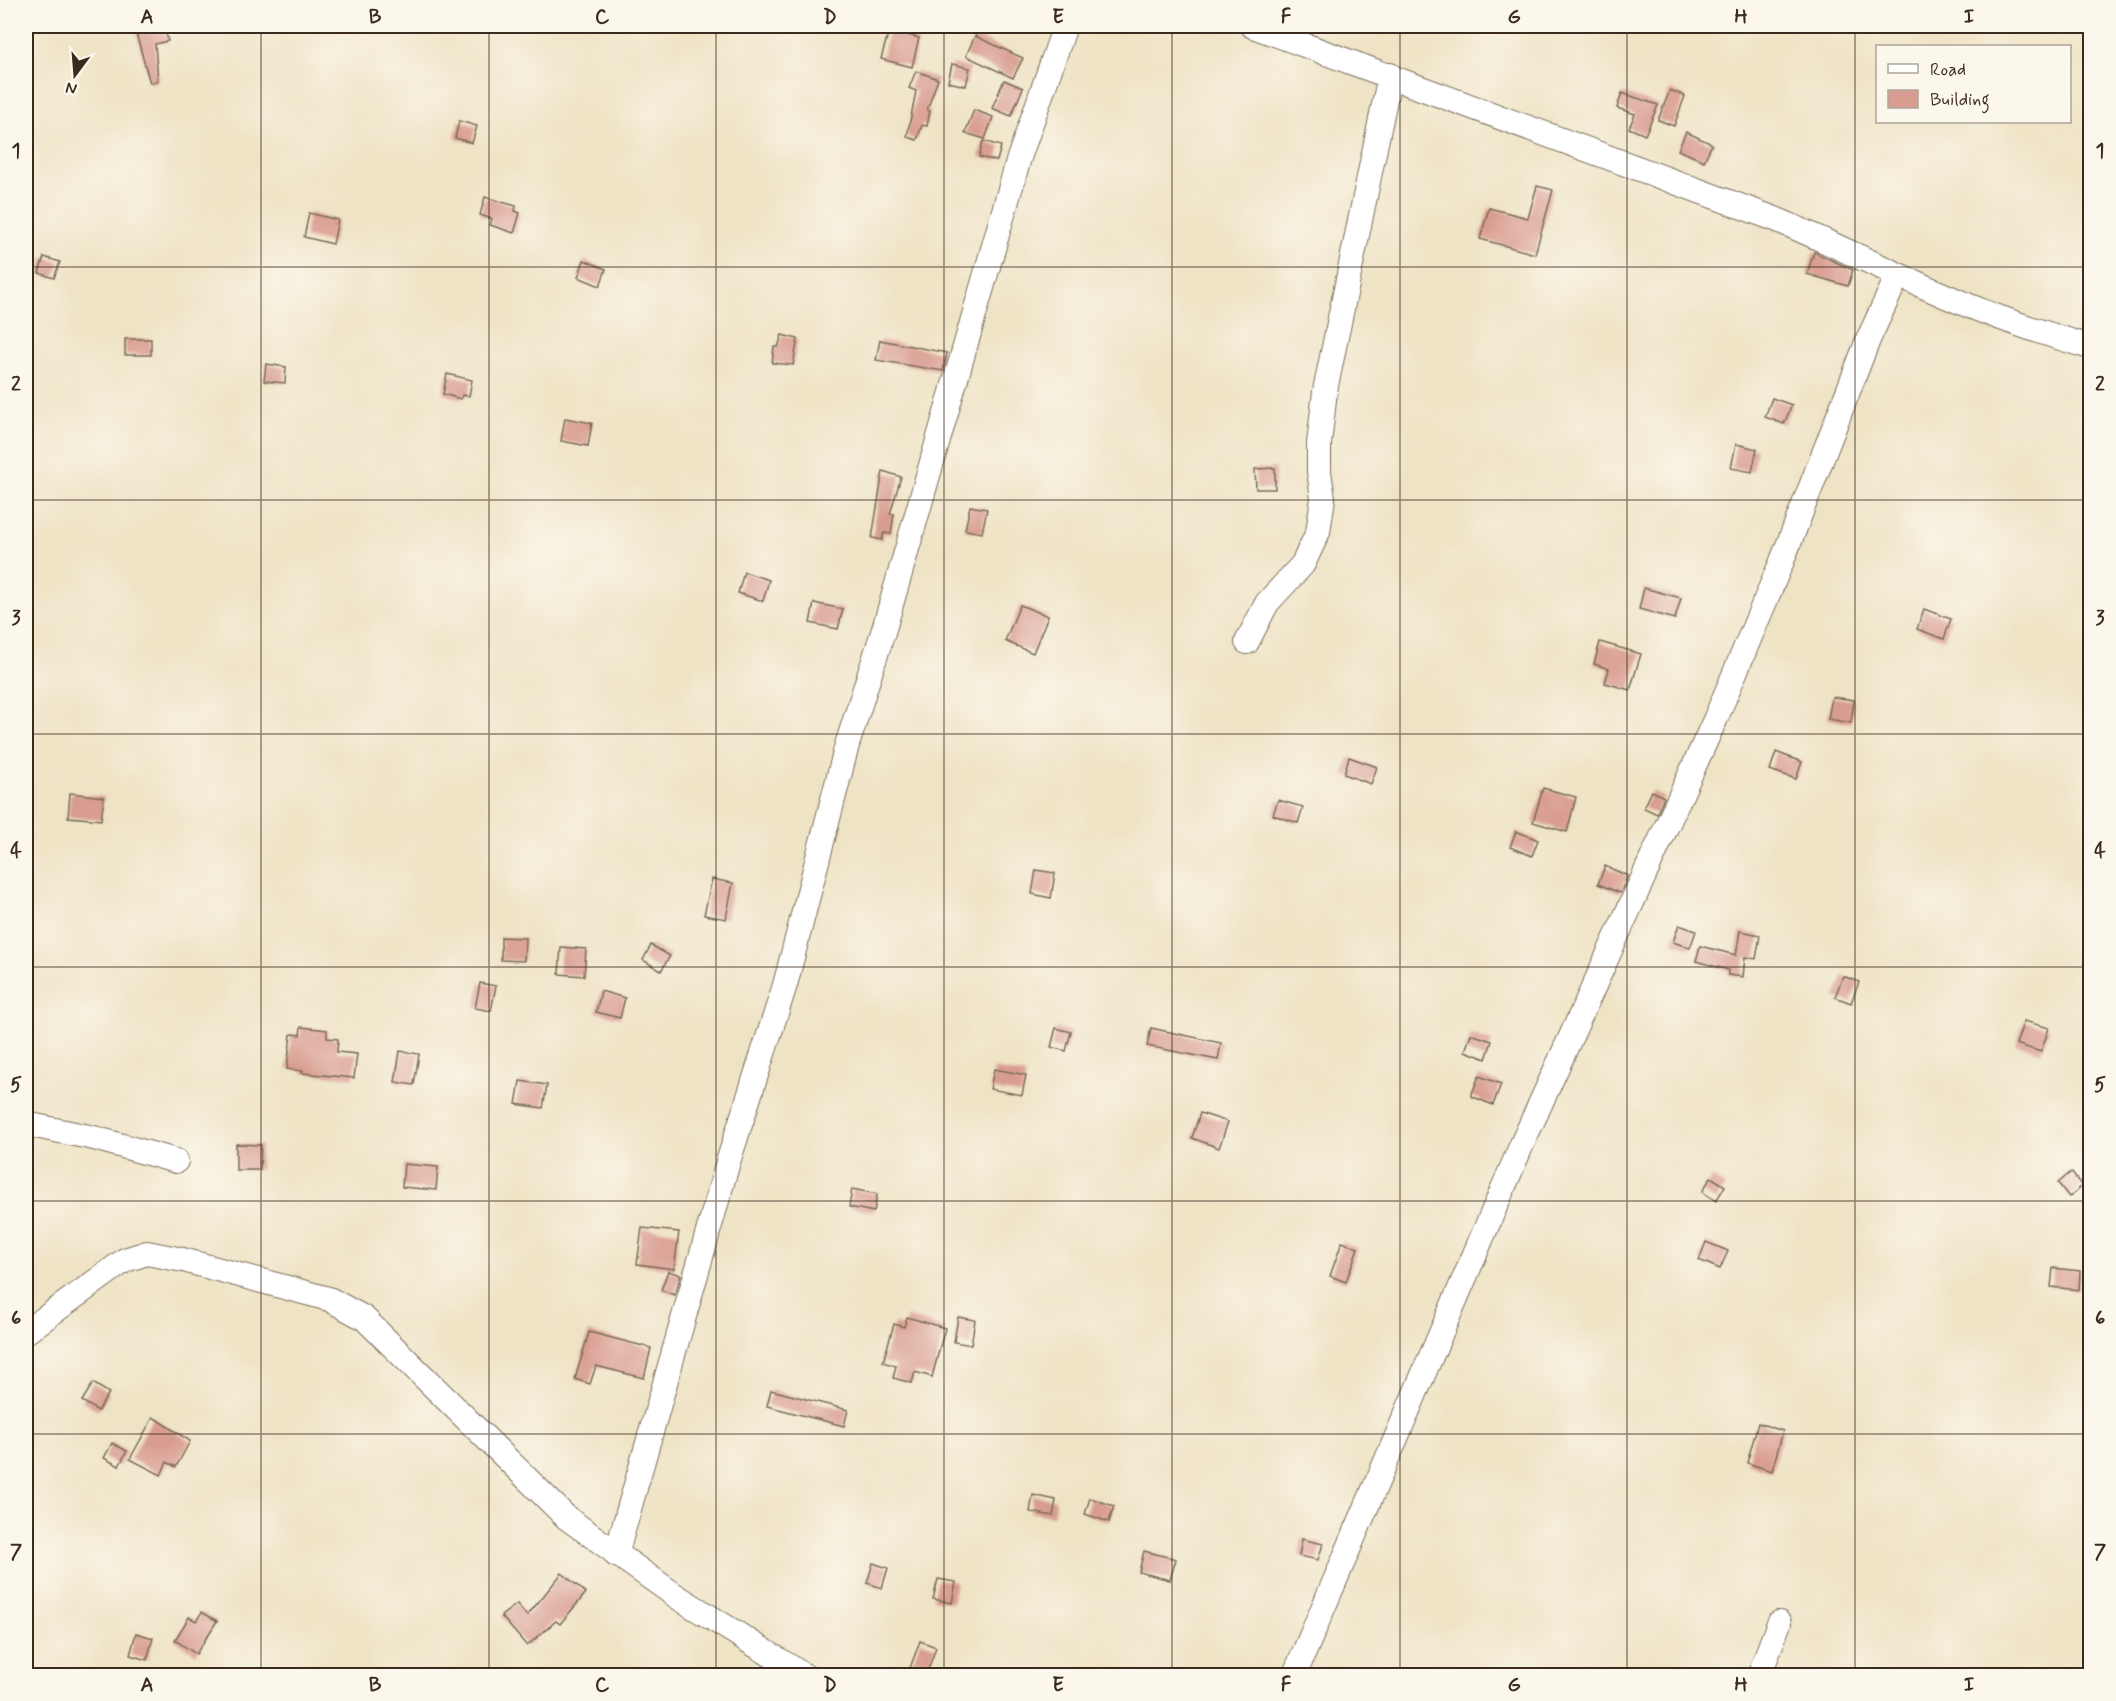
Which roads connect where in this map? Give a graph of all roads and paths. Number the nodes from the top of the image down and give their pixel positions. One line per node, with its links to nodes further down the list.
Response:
1 (1065, 26): 10 (street)
2 (1253, 26): 3 (street)
3 (1390, 75): 4 (street); 6 (street)
4 (1898, 275): 5 (street); 13 (street)
5 (2091, 347)
6 (1246, 642)
7 (26, 1124): 8 (street)
8 (176, 1161)
9 (26, 1332): 10 (street)
10 (616, 1555): 12 (street)
11 (1779, 1623): 14 (street)
12 (805, 1676)
13 (1294, 1676)
14 (1759, 1676)

